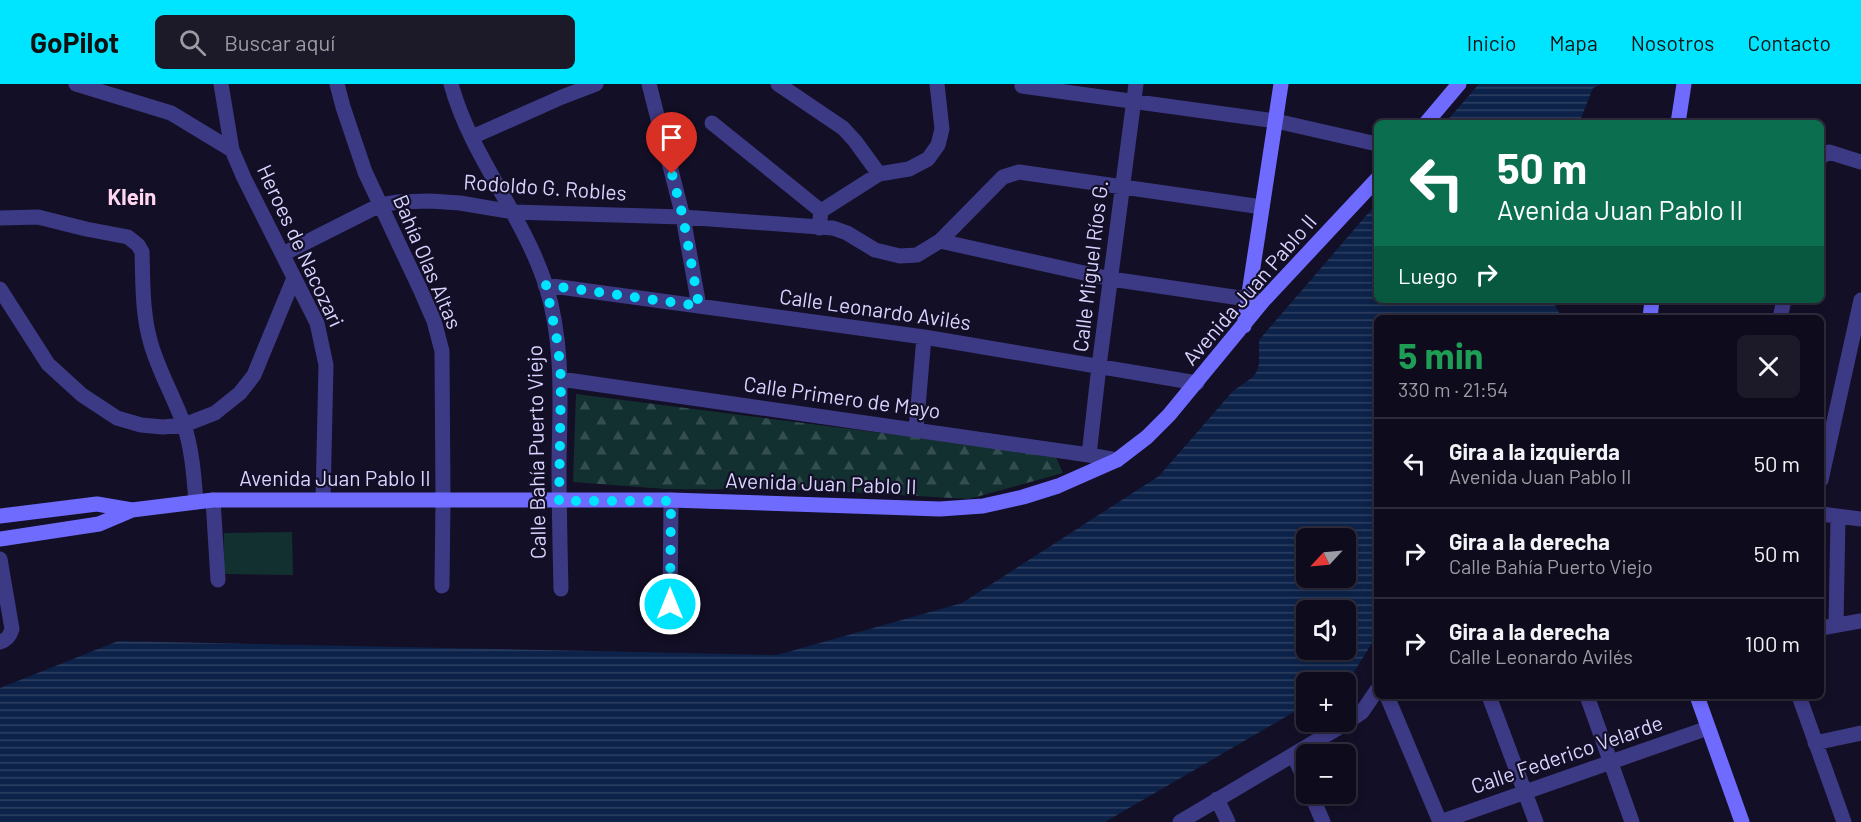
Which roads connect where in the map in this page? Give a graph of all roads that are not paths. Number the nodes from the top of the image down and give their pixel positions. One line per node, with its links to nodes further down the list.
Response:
1 (76, 84): 14 (street)
2 (221, 84): 22 (street, Heroes de Nacozari)
3 (338, 84): 28 (street, Bahía Olas Altas)
4 (452, 84): 20 (street, Calle Bahía Puerto Viejo)
5 (596, 84): 20 (street)
6 (649, 84): 32 (street)
7 (778, 84): 25 (street)
8 (937, 84): 25 (street)
9 (1136, 84): 15 (street, Calle Miguel Ríos G.)
10 (1281, 84): 18 (main road)
11 (1459, 84): 16 (main road)
12 (1684, 84): 17 (main road)
13 (1022, 86): 15 (street)
14 (107, 88): 22 (street)
15 (1134, 101): 18 (street); 27 (street, Calle Miguel Ríos G.)
16 (1429, 120)
17 (1678, 120)
18 (1276, 121): 21 (street); 29 (main road)
19 (712, 123): 30 (street)
20 (472, 137): 31 (street, Calle Bahía Puerto Viejo)
21 (1374, 143)
22 (232, 150): 36 (street, Heroes de Nacozari)
23 (1824, 155): 24 (street)
24 (1861, 162)
25 (879, 174): 30 (street)
26 (1374, 181): 43 (main road, Avenida Juan Pablo II)
27 (1122, 187): 29 (street); 35 (street); 38 (street, Calle Miguel Ríos G.)
28 (380, 205): 31 (street, Rodoldo G. Robles); 36 (street, Rodoldo G. Robles); 58 (street, Bahía Olas Altas)
29 (1262, 207): 41 (main road)
30 (821, 211): 34 (street)
31 (513, 212): 32 (street, Rodoldo G. Robles); 39 (street, Calle Bahía Puerto Viejo)
32 (683, 217): 34 (street, Rodoldo G. Robles); 44 (street)
33 (0, 218): 51 (street)
34 (819, 228): 35 (street, Rodoldo G. Robles)
35 (940, 241): 38 (street)
36 (283, 254): 37 (street, Heroes de Nacozari)
37 (294, 278): 51 (street); 57 (street, Heroes de Nacozari)
38 (1111, 279): 41 (street); 48 (street, Calle Miguel Ríos G.)
39 (546, 285): 44 (street, Calle Leonardo Avilés); 49 (street, Calle Bahía Puerto Viejo)
40 (0, 289): 51 (street)
41 (1248, 299): 43 (street); 45 (main road)
42 (1861, 300): 47 (street)
43 (1263, 302): 45 (main road, Avenida Juan Pablo II)
44 (699, 306): 46 (street, Calle Leonardo Avilés)
45 (1244, 326): 50 (main road, Avenida Juan Pablo II)
46 (924, 337): 48 (street, Calle Leonardo Avilés); 52 (street)
47 (1858, 337): 55 (street)
48 (1099, 366): 50 (street, Calle Leonardo Avilés); 53 (street, Calle Miguel Ríos G.)
49 (561, 379): 52 (street, Calle Primero de Mayo); 59 (street, Calle Bahía Puerto Viejo)
50 (1197, 383): 54 (main road, Avenida Juan Pablo II)
51 (184, 425): 61 (street)
52 (916, 430): 53 (street, Calle Primero de Mayo)
53 (1089, 455): 54 (street, Calle Primero de Mayo)
54 (1117, 460): 60 (main road, Avenida Juan Pablo II)
55 (1824, 468)
56 (213, 500): 57 (main road, Avenida Juan Pablo II); 61 (main road, Avenida Juan Pablo II); 69 (street)
57 (323, 500): 58 (main road, Avenida Juan Pablo II)
58 (443, 500): 59 (main road, Avenida Juan Pablo II); 70 (street, Bahía Olas Altas)
59 (559, 501): 60 (main road, Avenida Juan Pablo II); 71 (street, Calle Bahía Puerto Viejo)
60 (671, 501): 72 (street)
61 (196, 502): 62 (main road, Avenida Juan Pablo II)
62 (132, 510): 64 (main road, Avenida Juan Pablo II); 67 (main road, Avenida Juan Pablo II)
63 (1824, 515): 65 (street)
64 (0, 516)
65 (1838, 517): 66 (street); 74 (street)
66 (1861, 519)
67 (0, 539)
68 (0, 558): 75 (street)
69 (218, 580)
70 (441, 586)
71 (561, 589)
72 (670, 604)
73 (1861, 621): 74 (street)
74 (1828, 627)
75 (0, 642)
76 (1374, 694): 85 (street)
77 (1388, 699): 94 (street)
78 (1490, 699): 88 (street)
79 (1588, 699): 87 (street)
80 (1698, 699): 82 (main road)
81 (1800, 699): 84 (street)
82 (1708, 728): 87 (street, Calle Federico Velarde); 97 (main road)
83 (1861, 733): 84 (street)
84 (1815, 743): 98 (street)
85 (1294, 756): 86 (street); 89 (street)
86 (1296, 760)
87 (1610, 762): 88 (street, Calle Federico Velarde); 96 (street)
88 (1525, 791): 94 (street, Calle Federico Velarde); 95 (street)
89 (1217, 799): 91 (street); 92 (street)
90 (1315, 804): 93 (street)
91 (1180, 822)
92 (1228, 822)
93 (1323, 822)
94 (1440, 822)
95 (1536, 822)
96 (1632, 822)
97 (1742, 822)
98 (1844, 822)

